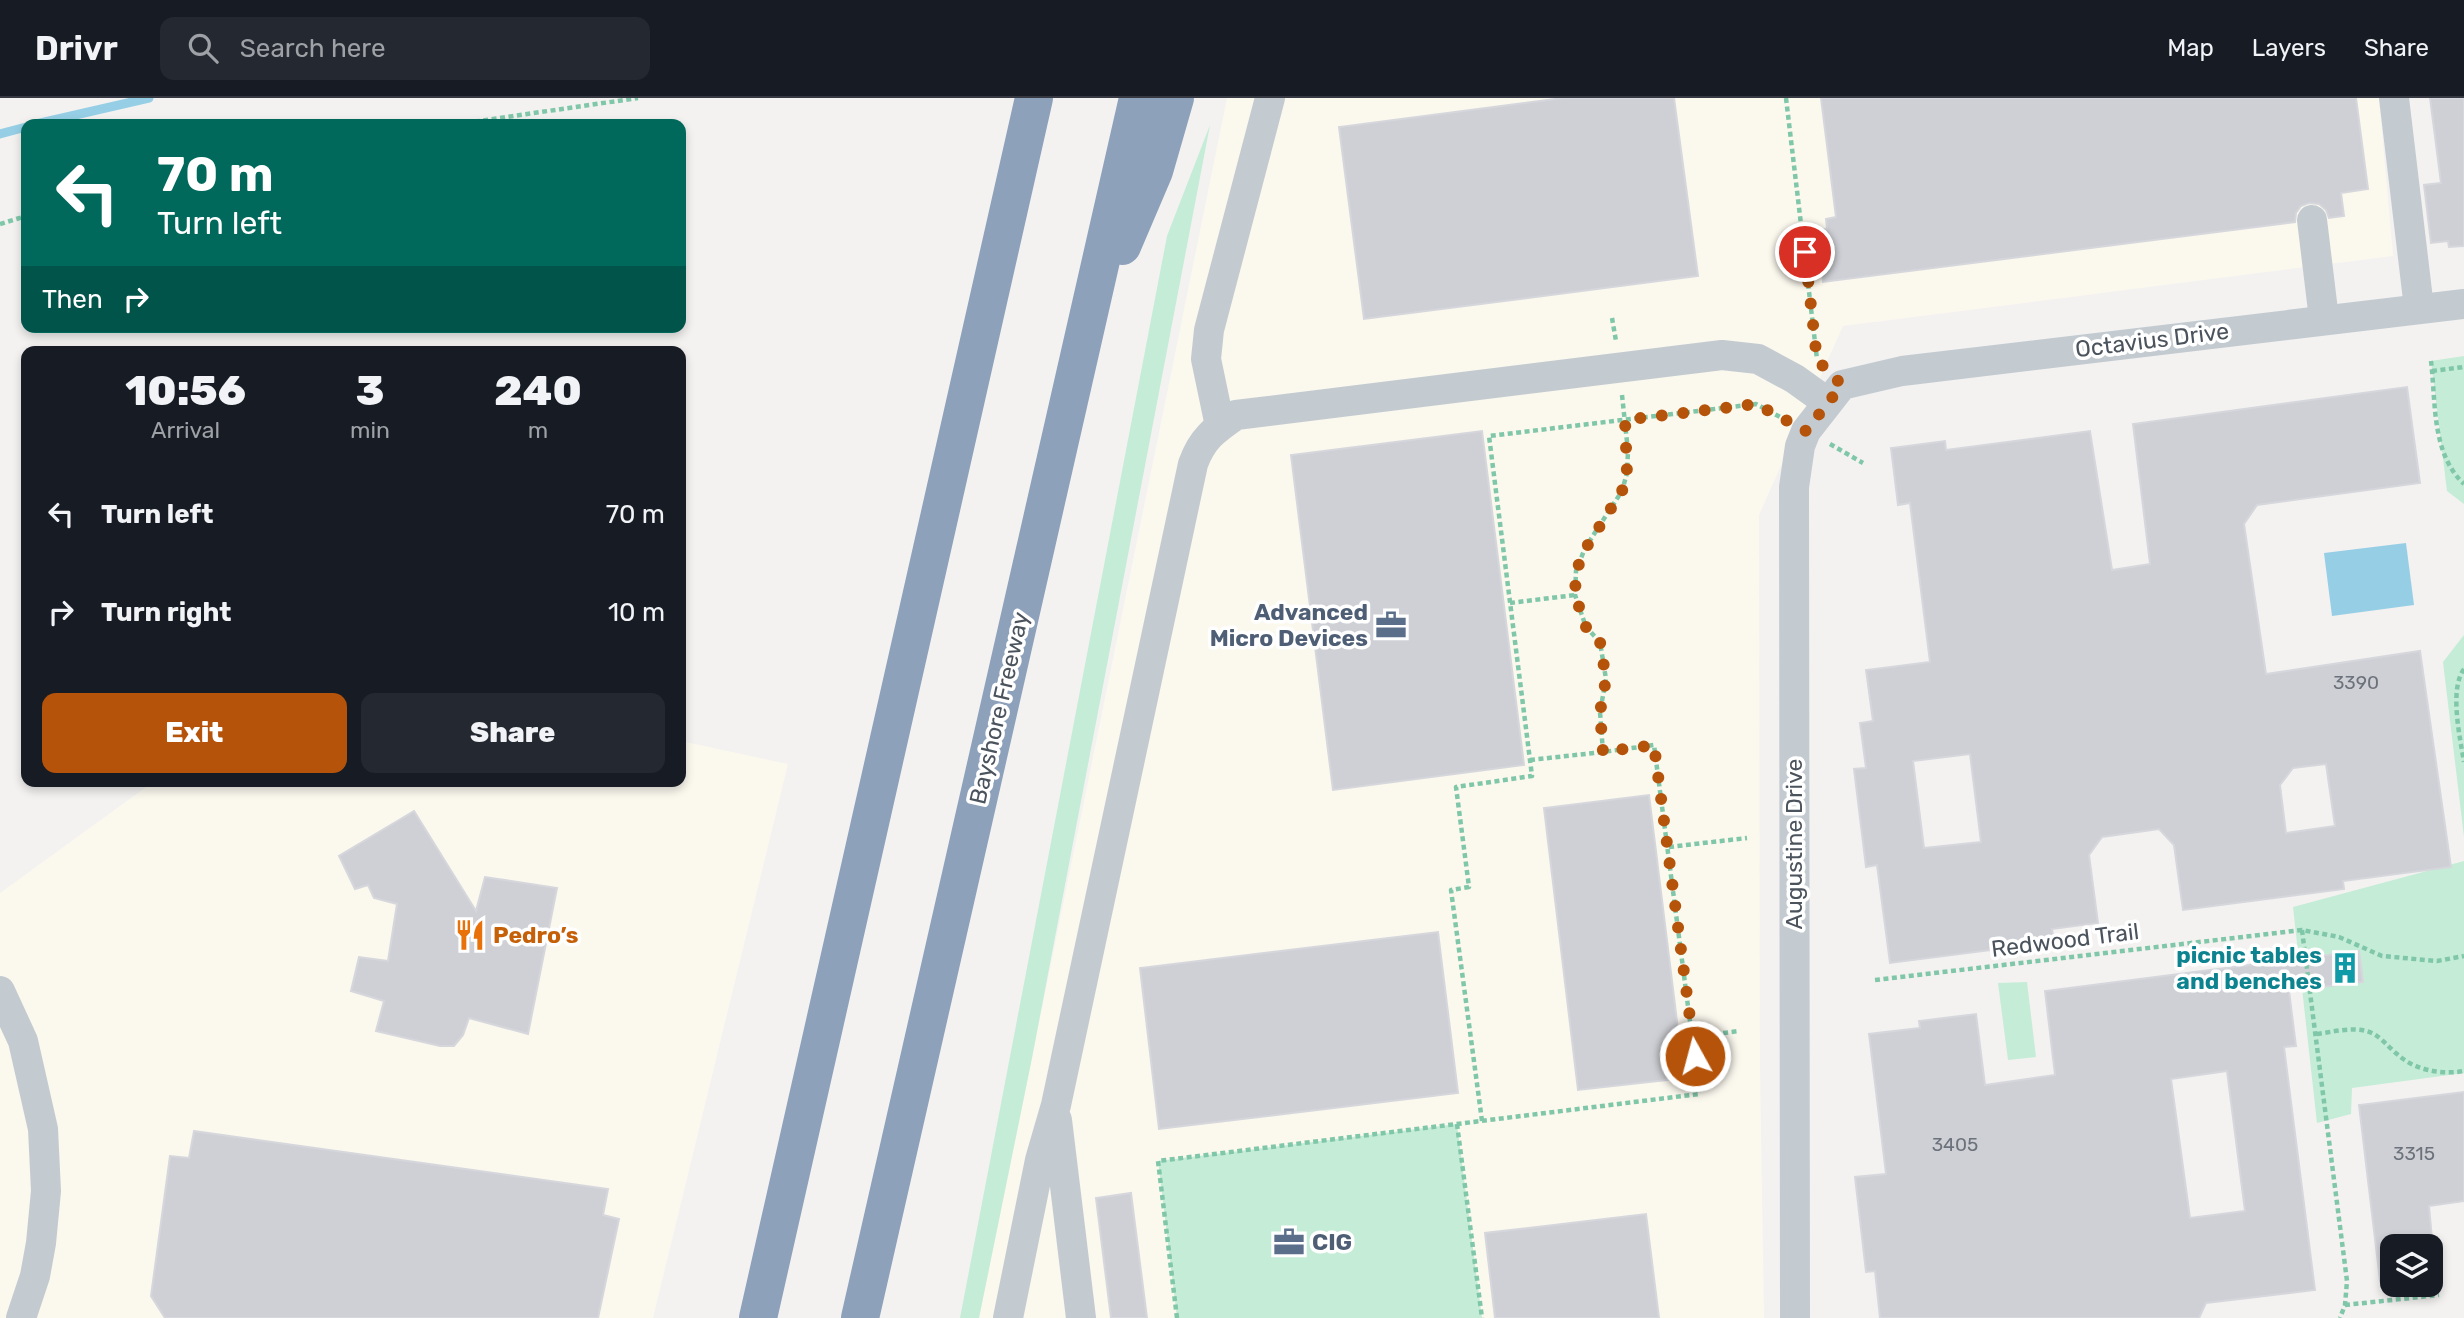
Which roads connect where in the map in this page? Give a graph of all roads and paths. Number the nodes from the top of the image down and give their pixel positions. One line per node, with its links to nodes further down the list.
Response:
1 (638, 98): 8 (path)
2 (1138, 98): 16 (highway, Bayshore Freeway)
3 (1175, 98): 16 (highway)
4 (1270, 98): 23 (street)
5 (1786, 98): 21 (path)
6 (2394, 98): 13 (street)
7 (1033, 100): 51 (highway)
8 (493, 119)
9 (21, 218): 11 (path)
10 (2312, 220): 15 (street)
11 (0, 224)
12 (2464, 304): 13 (street, Octavius Drive)
13 (2419, 308): 15 (street, Octavius Drive)
14 (1612, 318): 19 (path)
15 (2324, 319): 21 (street, Octavius Drive)
16 (1084, 334): 52 (highway, Bayshore Freeway)
17 (2431, 361): 20 (path)
18 (2464, 367): 20 (path)
19 (1619, 368): 21 (street); 22 (path); 23 (street)
20 (2432, 371): 26 (path)
21 (1834, 393): 24 (street, Augustine Drive)
22 (1625, 420): 24 (path); 27 (path); 28 (path)
23 (1220, 426): 45 (street)
24 (1806, 431): 25 (path); 57 (street, Augustine Drive)
25 (1863, 463)
26 (2464, 484)
27 (1575, 595): 28 (path); 32 (path)
28 (1510, 603): 33 (path)
29 (2464, 668): 31 (path)
30 (2464, 719): 31 (path)
31 (2459, 726): 34 (path)
32 (1603, 752): 33 (path); 36 (path)
33 (1530, 760): 46 (path)
34 (2464, 762)
35 (1747, 838): 36 (path)
36 (1669, 847): 43 (path)
37 (2302, 930): 38 (path, Redwood Trail); 39 (path, Redwood Trail); 42 (path)
38 (2464, 956)
39 (1875, 981)
40 (0, 990): 50 (street)
41 (1740, 1031): 43 (path)
42 (2317, 1034): 44 (path); 49 (path)
43 (1692, 1037): 46 (path)
44 (2464, 1071)
45 (1055, 1105): 53 (street); 54 (street)
46 (1482, 1121): 47 (path)
47 (1457, 1124): 55 (path); 56 (path)
48 (2420, 1297): 49 (path)
49 (2345, 1305): 58 (path)
50 (21, 1318)
51 (758, 1318)
52 (860, 1318)
53 (1009, 1318)
54 (1081, 1318)
55 (1177, 1318)
56 (1482, 1318)
57 (1795, 1318)
58 (2340, 1318)

